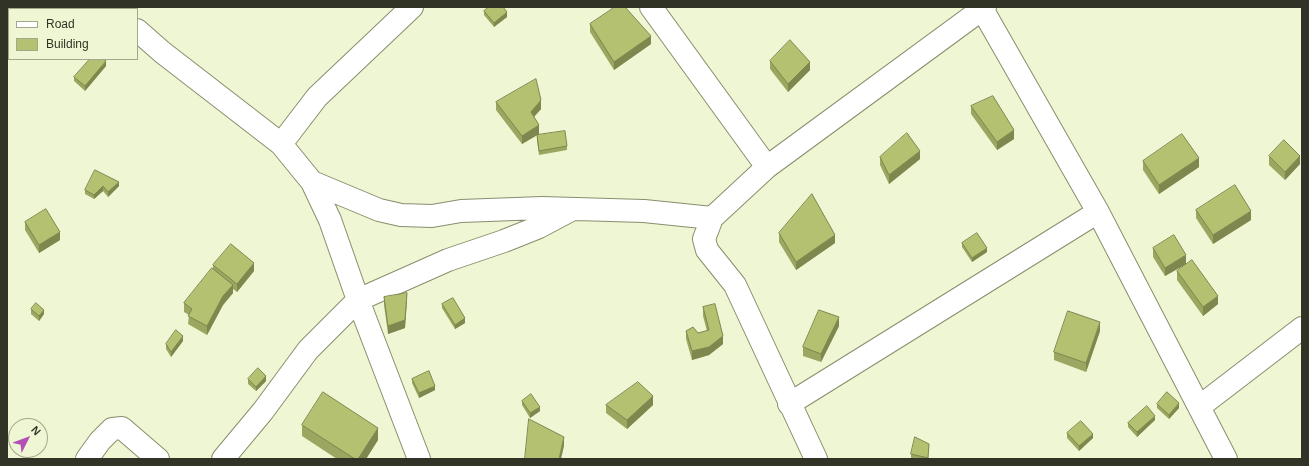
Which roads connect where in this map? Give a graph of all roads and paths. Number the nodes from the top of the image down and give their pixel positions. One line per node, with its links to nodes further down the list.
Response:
1 (412, 7): 5 (street)
2 (651, 7): 6 (street)
3 (982, 8): 6 (street); 9 (street)
4 (138, 31): 5 (street)
5 (281, 144): 7 (street)
6 (767, 167): 10 (street)
7 (312, 182): 8 (street); 11 (street)
8 (573, 209): 10 (street); 11 (street)
9 (1098, 212): 13 (street); 14 (street)
10 (712, 218): 13 (street)
11 (358, 300): 17 (street); 18 (street)
12 (1302, 328): 14 (street)
13 (788, 404): 19 (street)
14 (1199, 407): 20 (street)
15 (87, 459): 16 (street)
16 (158, 459)
17 (223, 459)
18 (419, 459)
19 (816, 459)
20 (1226, 459)

